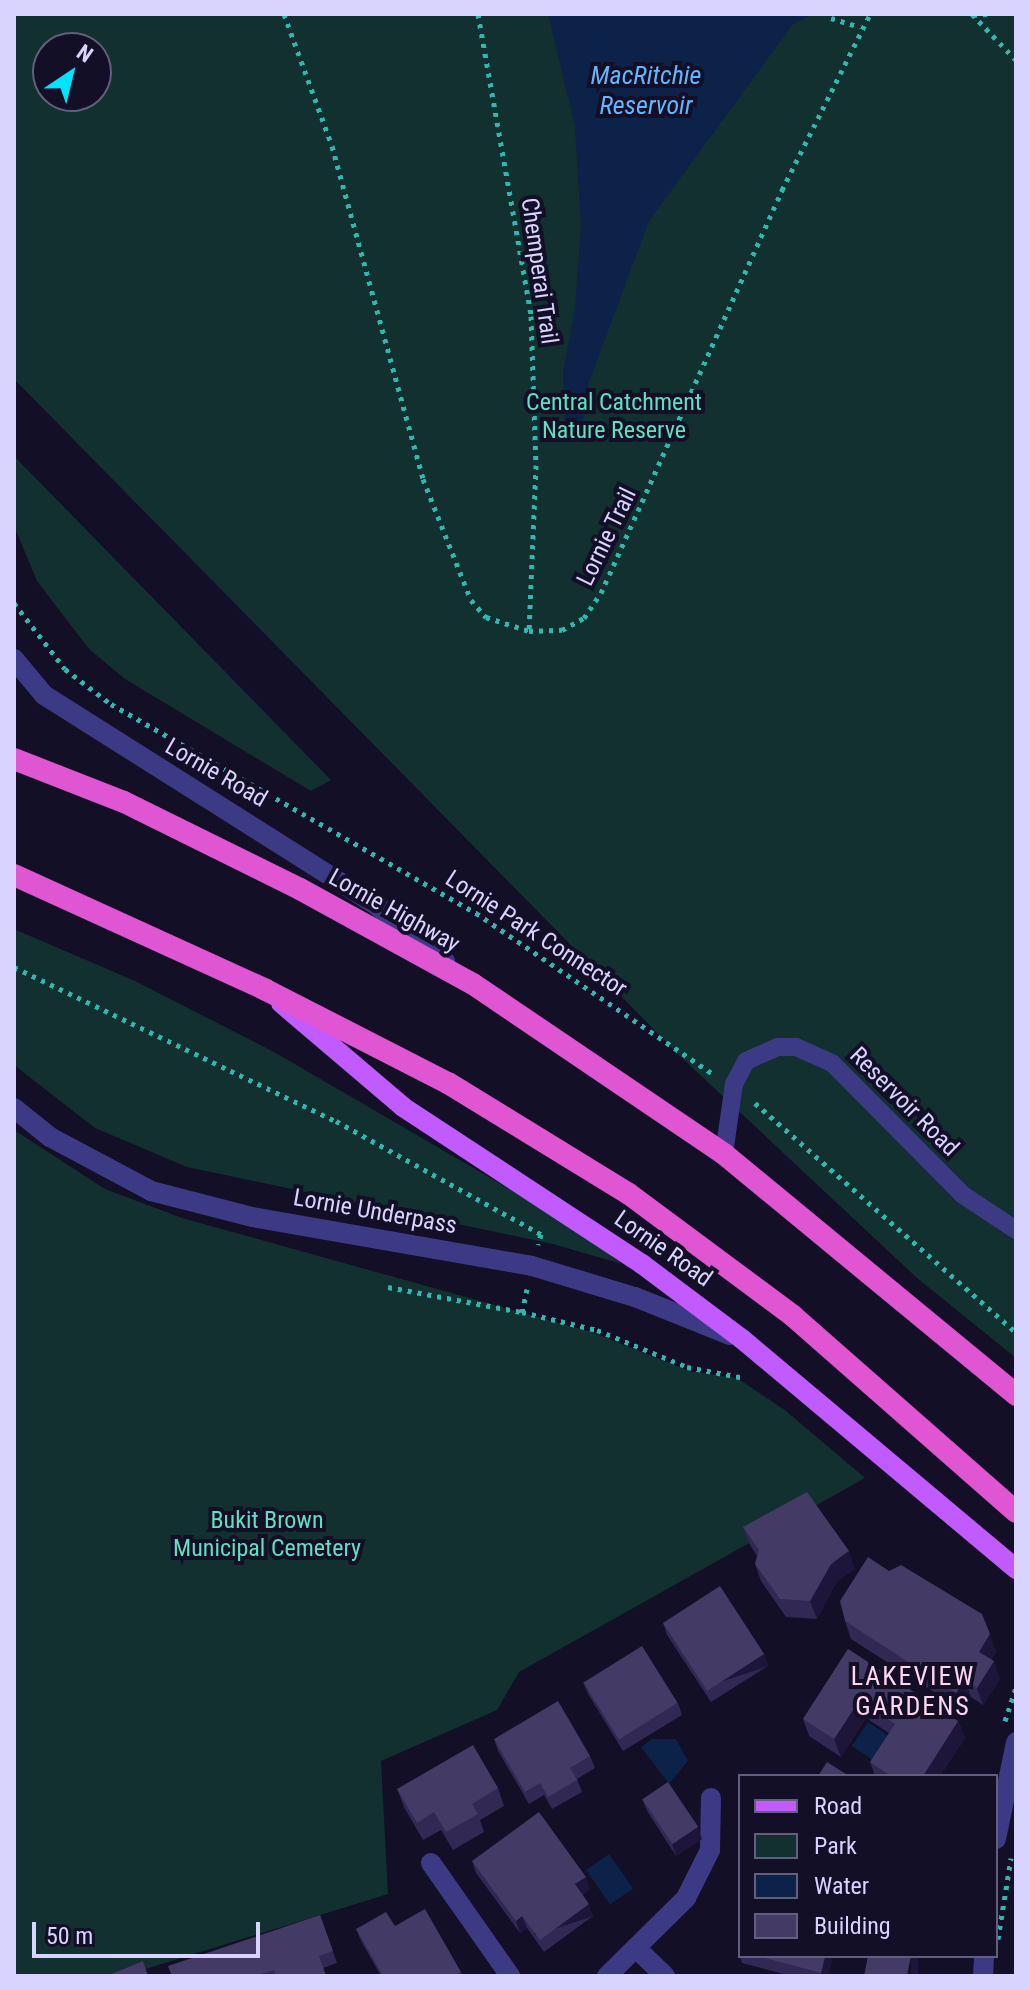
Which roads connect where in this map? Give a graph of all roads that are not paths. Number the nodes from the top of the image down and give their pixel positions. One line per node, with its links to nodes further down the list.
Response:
1 (14, 659): 4 (street, Lornie Road)
2 (14, 759): 4 (highway, Lornie Highway)
3 (14, 875): 5 (highway)
4 (473, 984): 7 (highway, Lornie Highway)
5 (266, 990): 9 (main road, Lornie Road); 11 (highway, Lornie Road)
6 (14, 1108): 9 (street, Lornie Underpass)
7 (724, 1154): 8 (lane, Reservoir Road); 10 (highway)
8 (1016, 1230)
9 (742, 1339): 12 (main road, Lornie Road)
10 (1016, 1395)
11 (1016, 1512)
12 (1016, 1569)
13 (1016, 1742): 15 (street)
14 (711, 1798): 17 (street)
15 (998, 1829)
16 (431, 1863): 18 (street)
17 (636, 1948): 19 (street); 20 (street)
18 (510, 1976)
19 (607, 1976)
20 (665, 1976)

